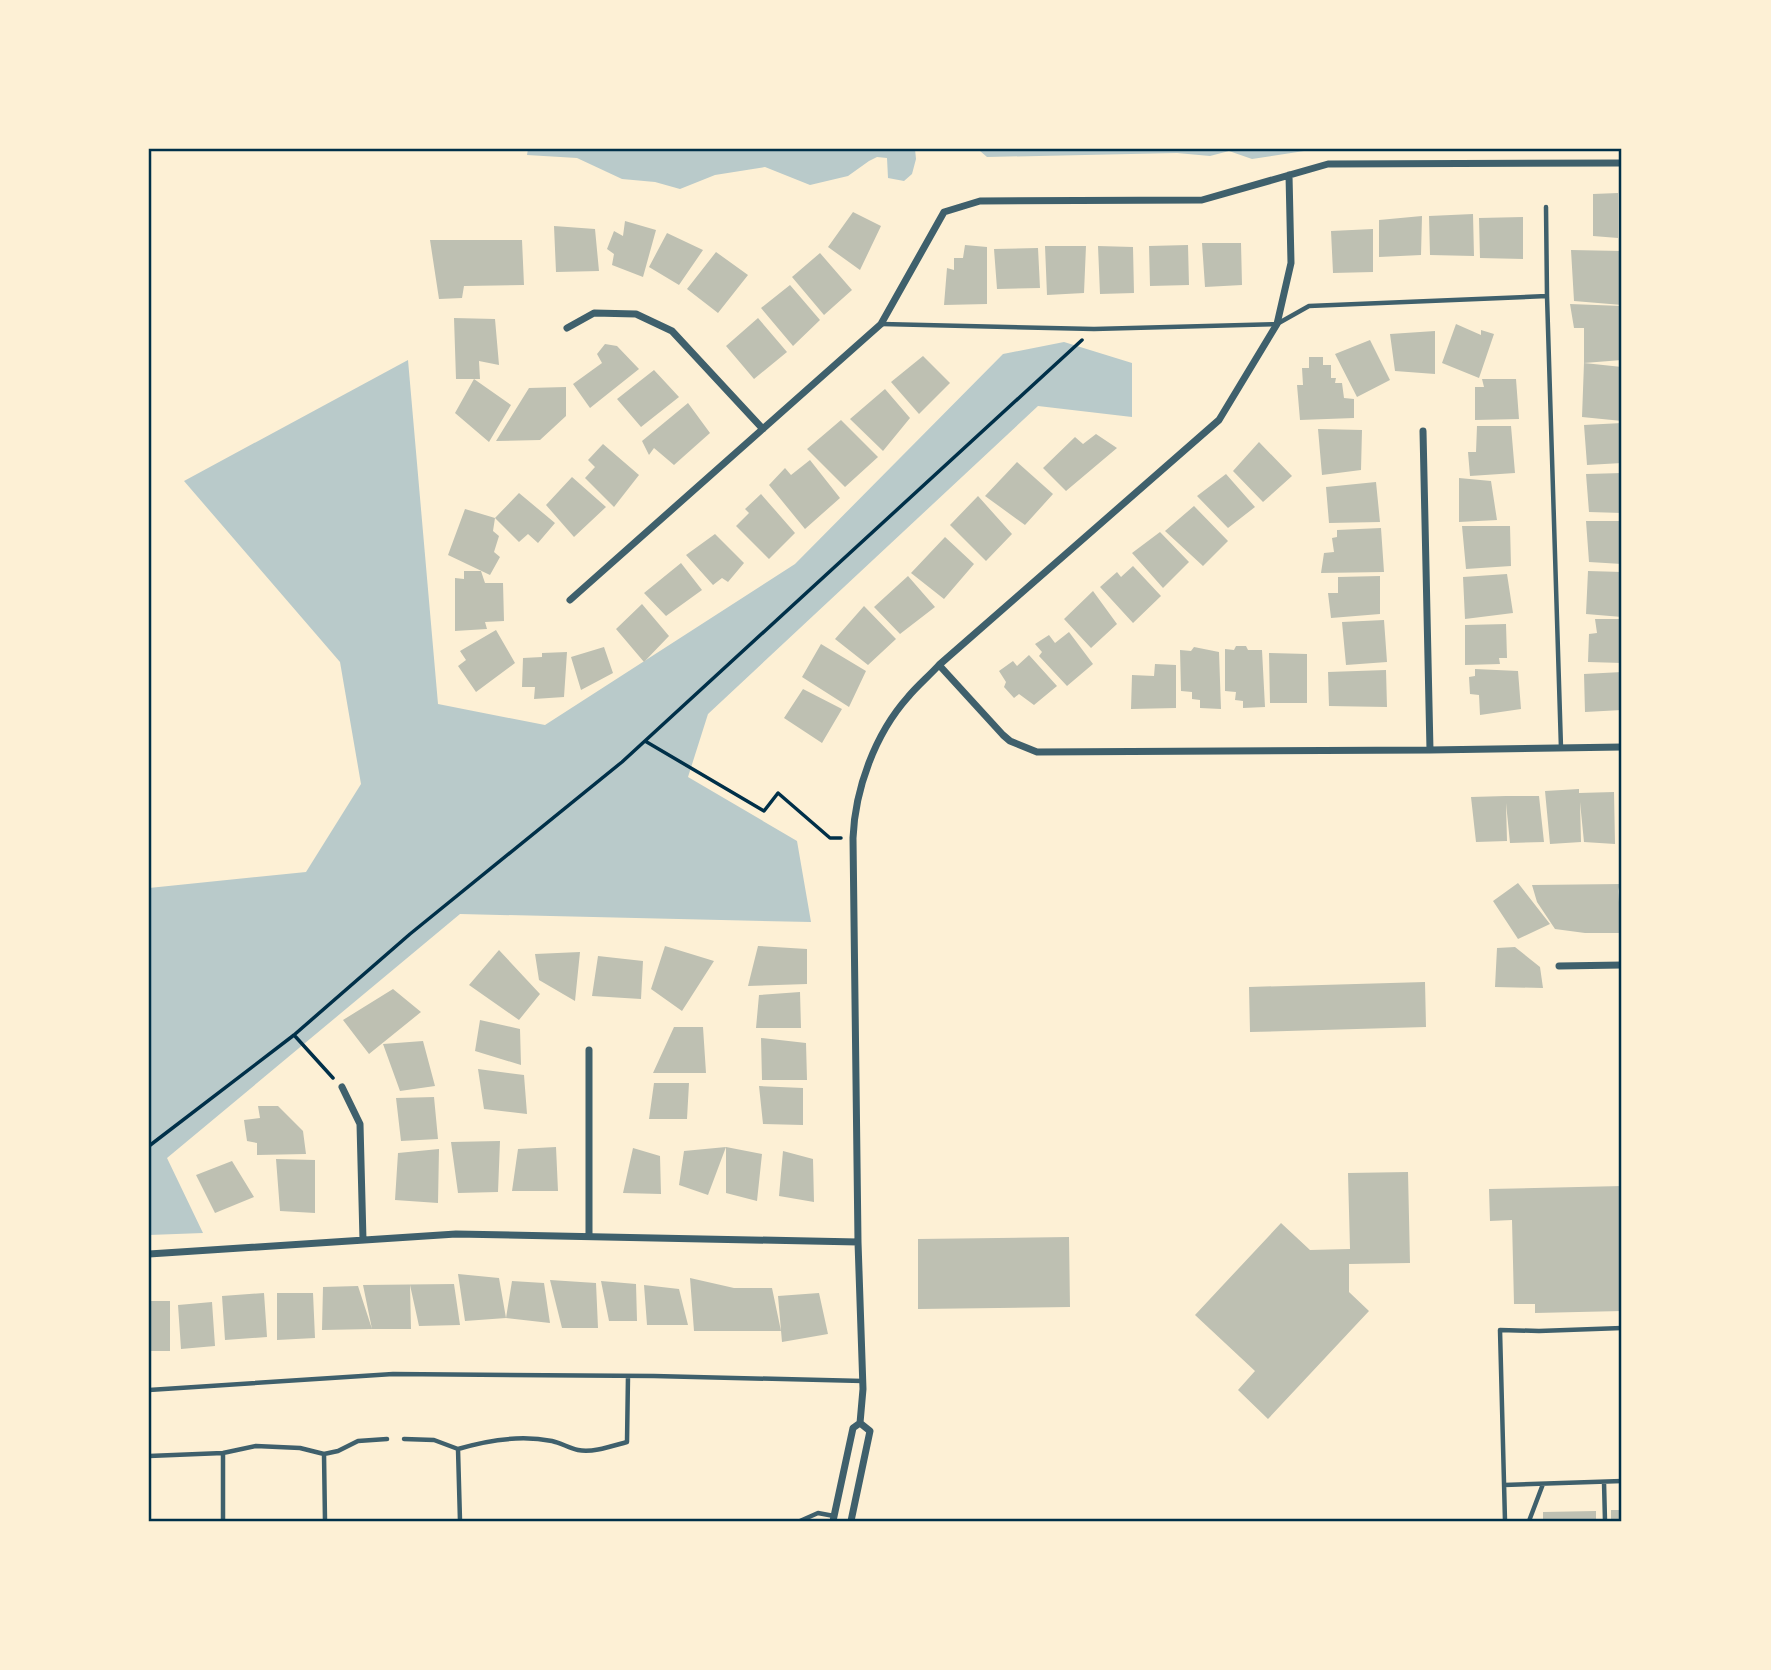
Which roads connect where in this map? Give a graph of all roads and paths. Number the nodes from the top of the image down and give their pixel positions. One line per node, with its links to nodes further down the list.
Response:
1 (1622, 163): 2 (street)
2 (1289, 175): 5 (street); 6 (street)
3 (1546, 207): 4 (lane)
4 (1547, 296): 6 (lane); 15 (lane)
5 (881, 324): 8 (lane); 9 (street)
6 (1277, 324): 8 (lane); 12 (street)
7 (567, 328): 9 (street)
8 (1094, 329): 13 (path)
9 (763, 429): 11 (street)
10 (1423, 431): 16 (street)
11 (570, 600)
12 (939, 665): 16 (street); 17 (street)
13 (645, 741): 17 (path); 20 (path)
14 (1622, 747): 15 (street)
15 (1561, 748): 16 (street)
16 (1430, 750)
17 (853, 838): 26 (street)
18 (1622, 964): 19 (street)
19 (1559, 966)
20 (294, 1035): 22 (path); 23 (path)
21 (589, 1049): 24 (street)
22 (342, 1087): 25 (street)
23 (149, 1146)
24 (589, 1235): 25 (street); 26 (street)
25 (363, 1240): 27 (street)
26 (859, 1242): 30 (street)
27 (149, 1254)
28 (1622, 1328): 41 (lane)
29 (628, 1376): 30 (lane); 31 (lane); 35 (lane)
30 (863, 1381): 32 (street)
31 (149, 1390)
32 (860, 1423): 43 (street); 48 (street)
33 (404, 1438): 35 (lane)
34 (387, 1440): 37 (lane)
35 (458, 1449): 46 (lane)
36 (223, 1453): 37 (lane); 38 (lane); 44 (lane)
37 (324, 1454): 45 (lane)
38 (149, 1456)
39 (1622, 1481): 40 (lane)
40 (1604, 1482): 42 (lane); 51 (lane)
41 (1504, 1485): 42 (lane); 49 (lane)
42 (1543, 1485): 50 (lane)
43 (833, 1519): 47 (lane)
44 (223, 1521)
45 (326, 1521)
46 (460, 1521)
47 (800, 1521)
48 (851, 1521)
49 (1505, 1521)
50 (1529, 1521)
51 (1605, 1521)

